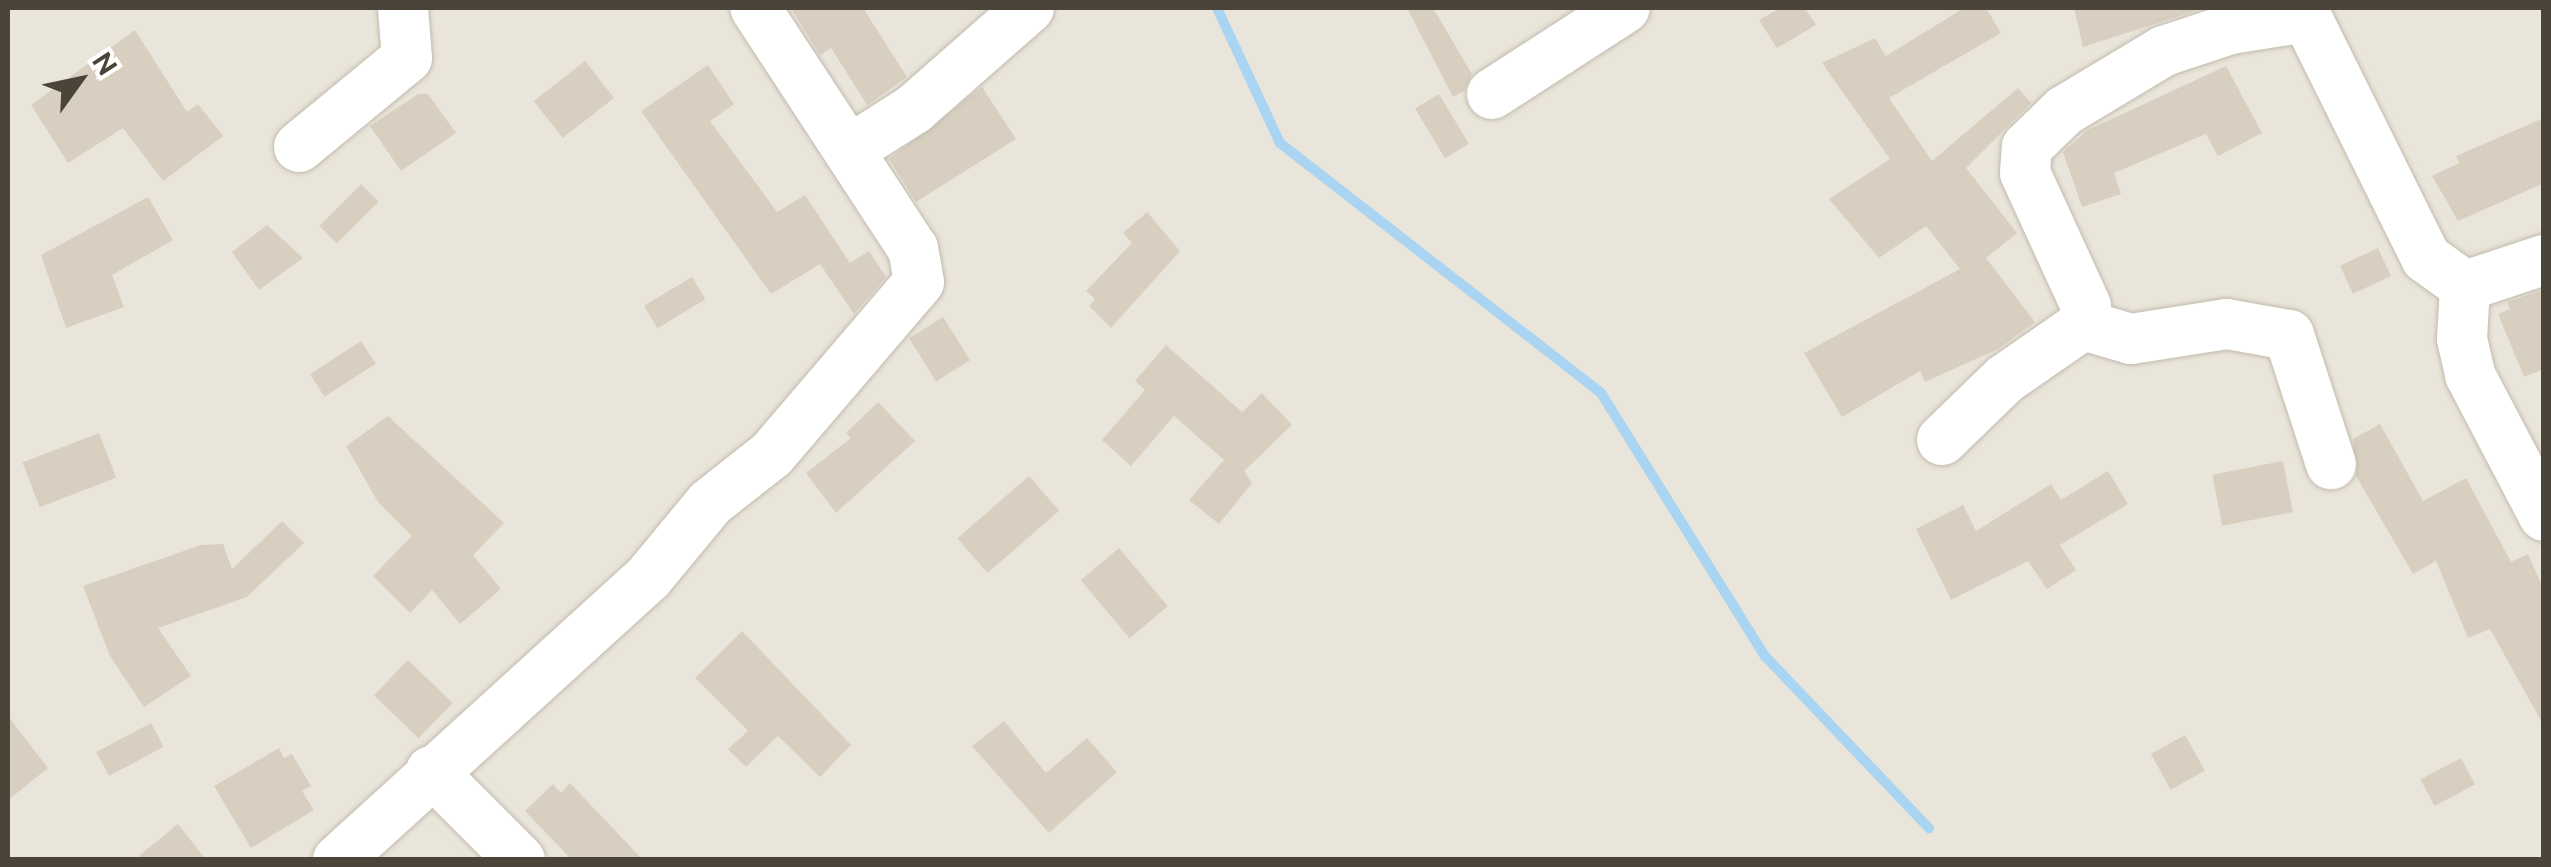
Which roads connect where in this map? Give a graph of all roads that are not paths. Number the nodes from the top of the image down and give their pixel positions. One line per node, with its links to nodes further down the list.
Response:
1 (403, 8): 7 (street)
2 (756, 8): 8 (street)
3 (1028, 8): 8 (street)
4 (1626, 8): 6 (street)
5 (2304, 12): 10 (street); 11 (street)
6 (1492, 94)
7 (300, 147)
8 (851, 149): 15 (street)
9 (2544, 260): 10 (street)
10 (2465, 286): 14 (street)
11 (2082, 325): 12 (street); 13 (street)
12 (1942, 440)
13 (2331, 464)
14 (2544, 516)
15 (431, 772): 16 (street); 17 (street)
16 (338, 860)
17 (520, 860)

